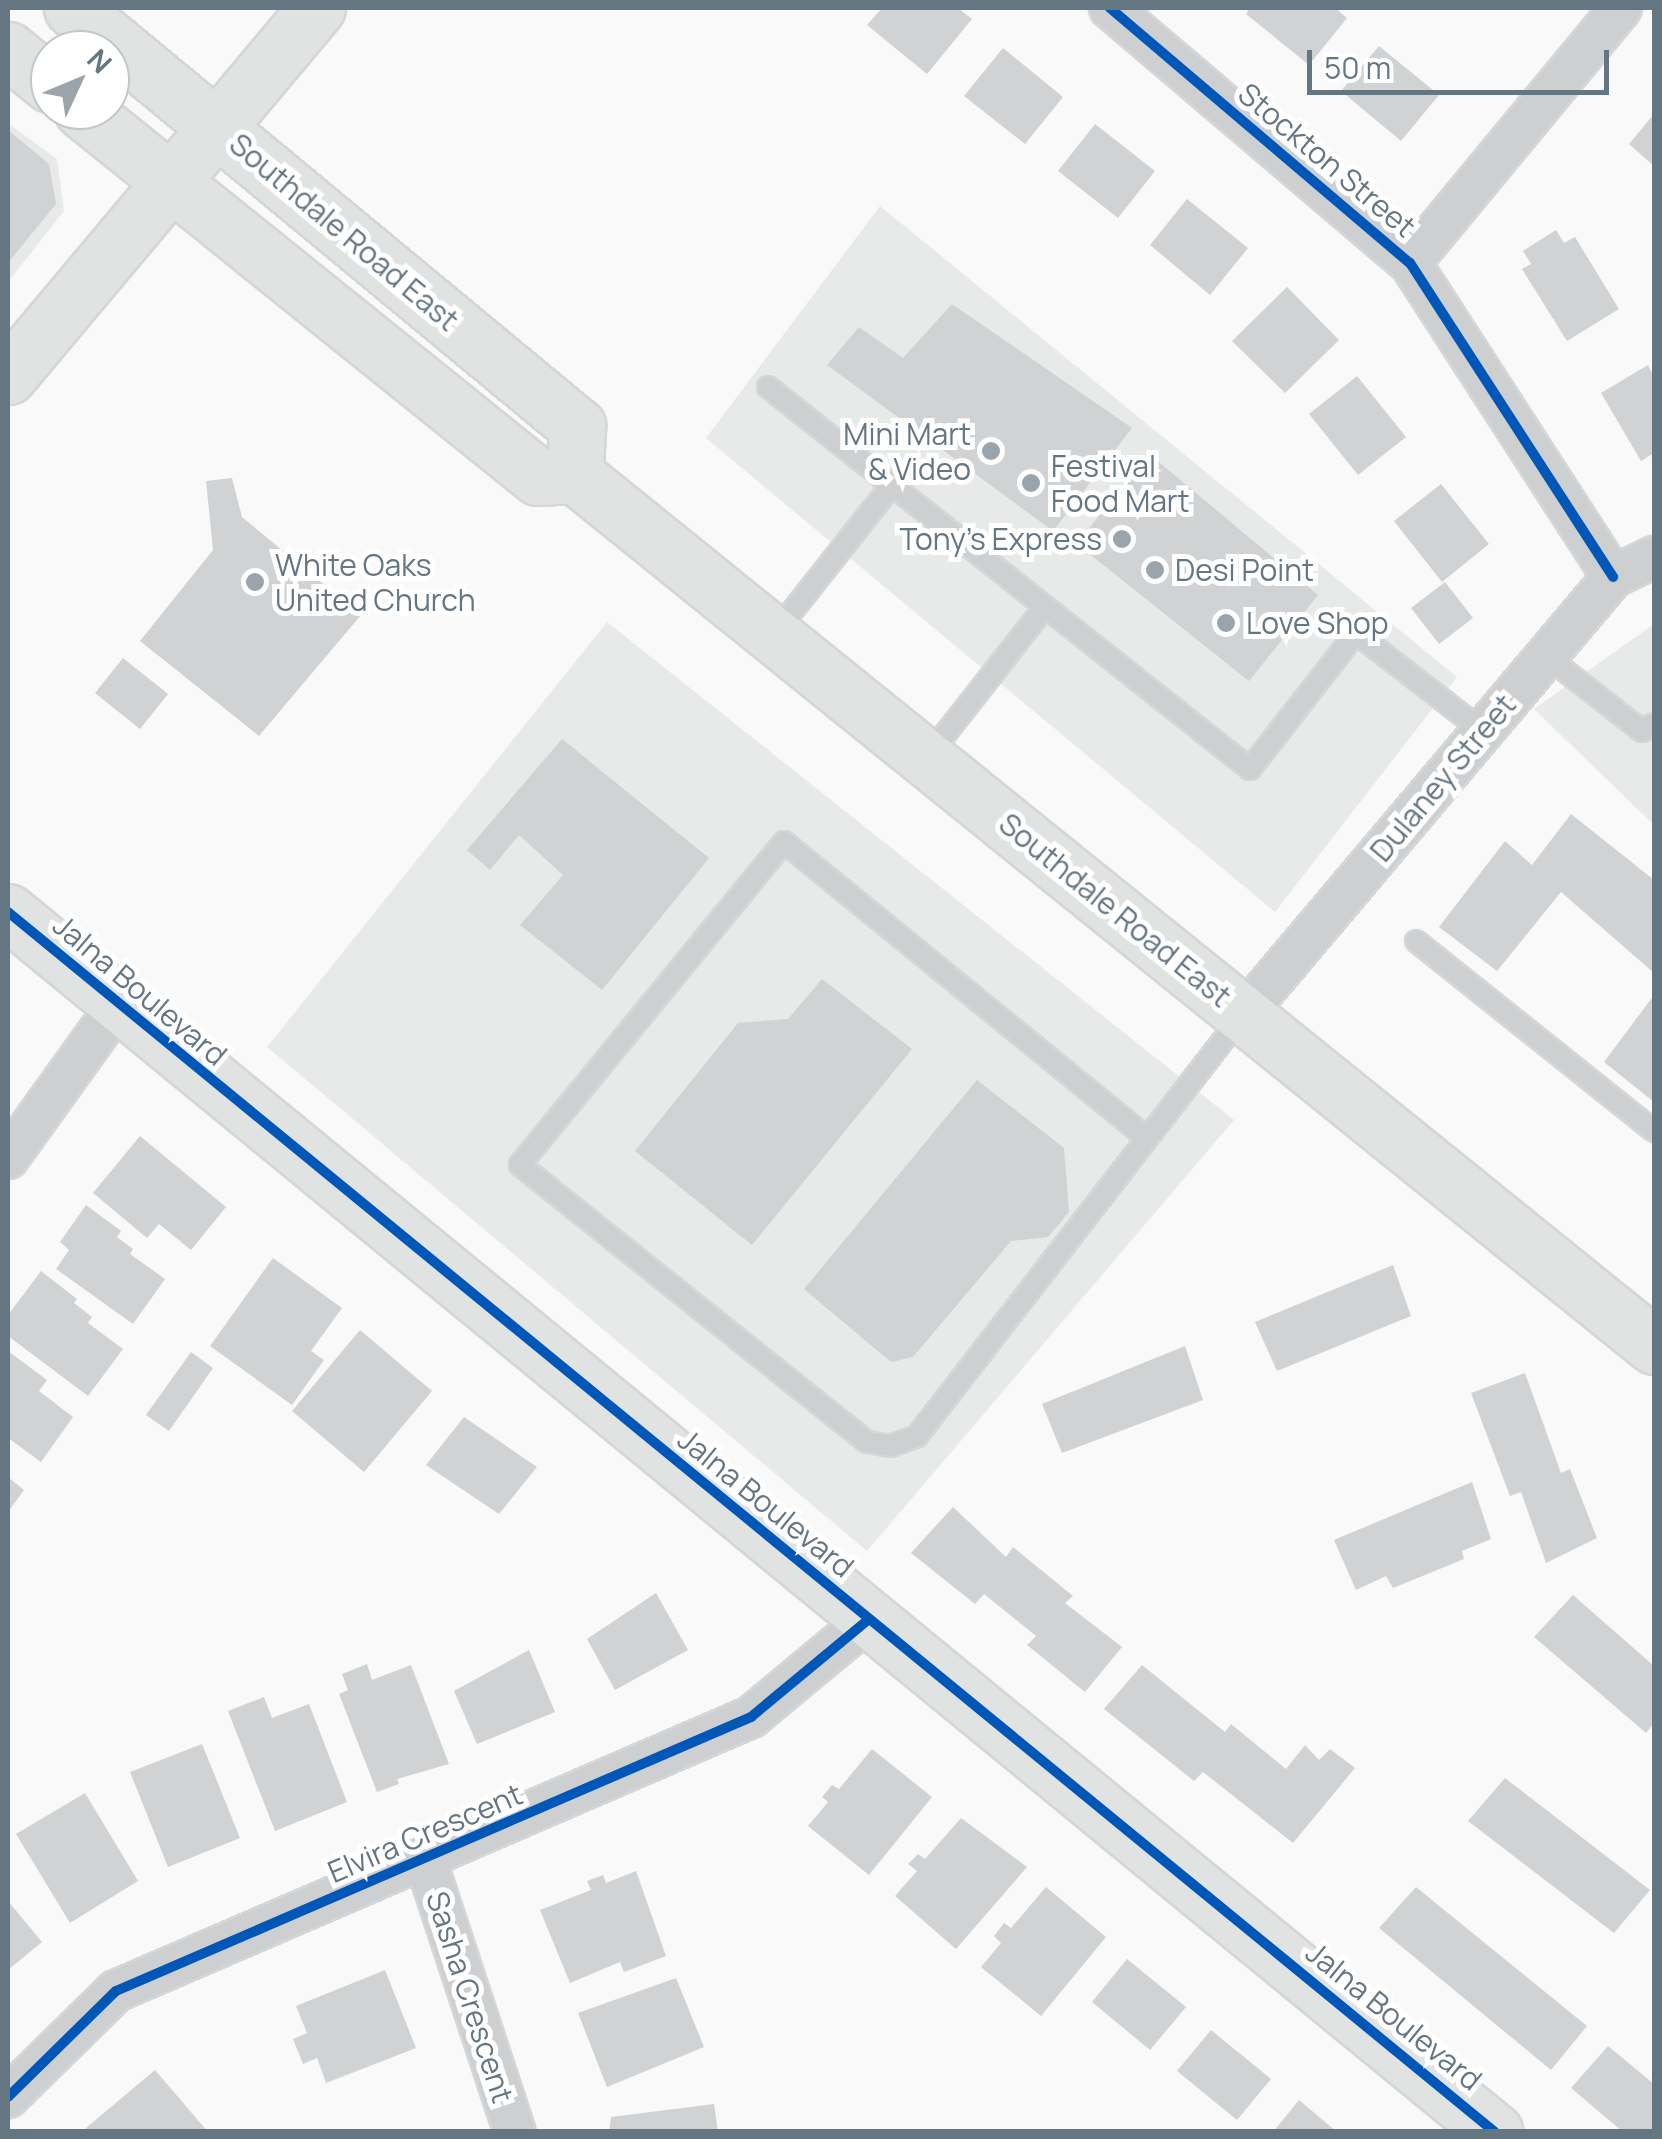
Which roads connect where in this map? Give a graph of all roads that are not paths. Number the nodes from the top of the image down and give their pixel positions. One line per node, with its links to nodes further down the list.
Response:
1 (72, 8): 8 (main road, Southdale Road East)
2 (317, 8): 8 (main road)
3 (1110, 8): 9 (street, Stockton Street)
4 (1621, 8): 9 (street)
5 (8, 50): 6 (main road)
6 (30, 68)
7 (127, 130): 8 (main road, Southdale Road East)
8 (194, 160): 10 (main road); 12 (main road, Southdale Road East); 12 (main road, Southdale Road East)
9 (1410, 264): 15 (street, Stockton Street)
10 (8, 376)
11 (768, 388): 13 (lane)
12 (575, 475): 17 (main road, Southdale Road East)
13 (892, 485): 16 (lane); 17 (lane)
14 (1654, 556): 15 (street, Dulaney Street)
15 (1613, 577): 18 (street, Dulaney Street)
16 (1045, 607): 20 (lane); 21 (lane)
17 (773, 635): 21 (main road, Southdale Road East)
18 (1546, 656): 19 (lane); 20 (street, Dulaney Street)
19 (1654, 724)
20 (1483, 731): 25 (street, Dulaney Street)
21 (927, 758): 25 (main road, Southdale Road East)
22 (8, 912): 24 (main road, Jalna Boulevard)
23 (1416, 941): 26 (lane)
24 (118, 1005): 28 (street); 30 (main road, Jalna Boulevard)
25 (1244, 1014): 27 (lane); 29 (main road, Southdale Road East)
26 (1654, 1131)
27 (1147, 1138): 27 (lane)
28 (8, 1158)
29 (1654, 1346)
30 (869, 1620): 31 (street, Elvira Crescent); 34 (main road, Jalna Boulevard)
31 (426, 1862): 32 (street, Elvira Crescent); 33 (street, Sasha Crescent)
32 (8, 2097)
33 (514, 2132)
34 (1495, 2132)

